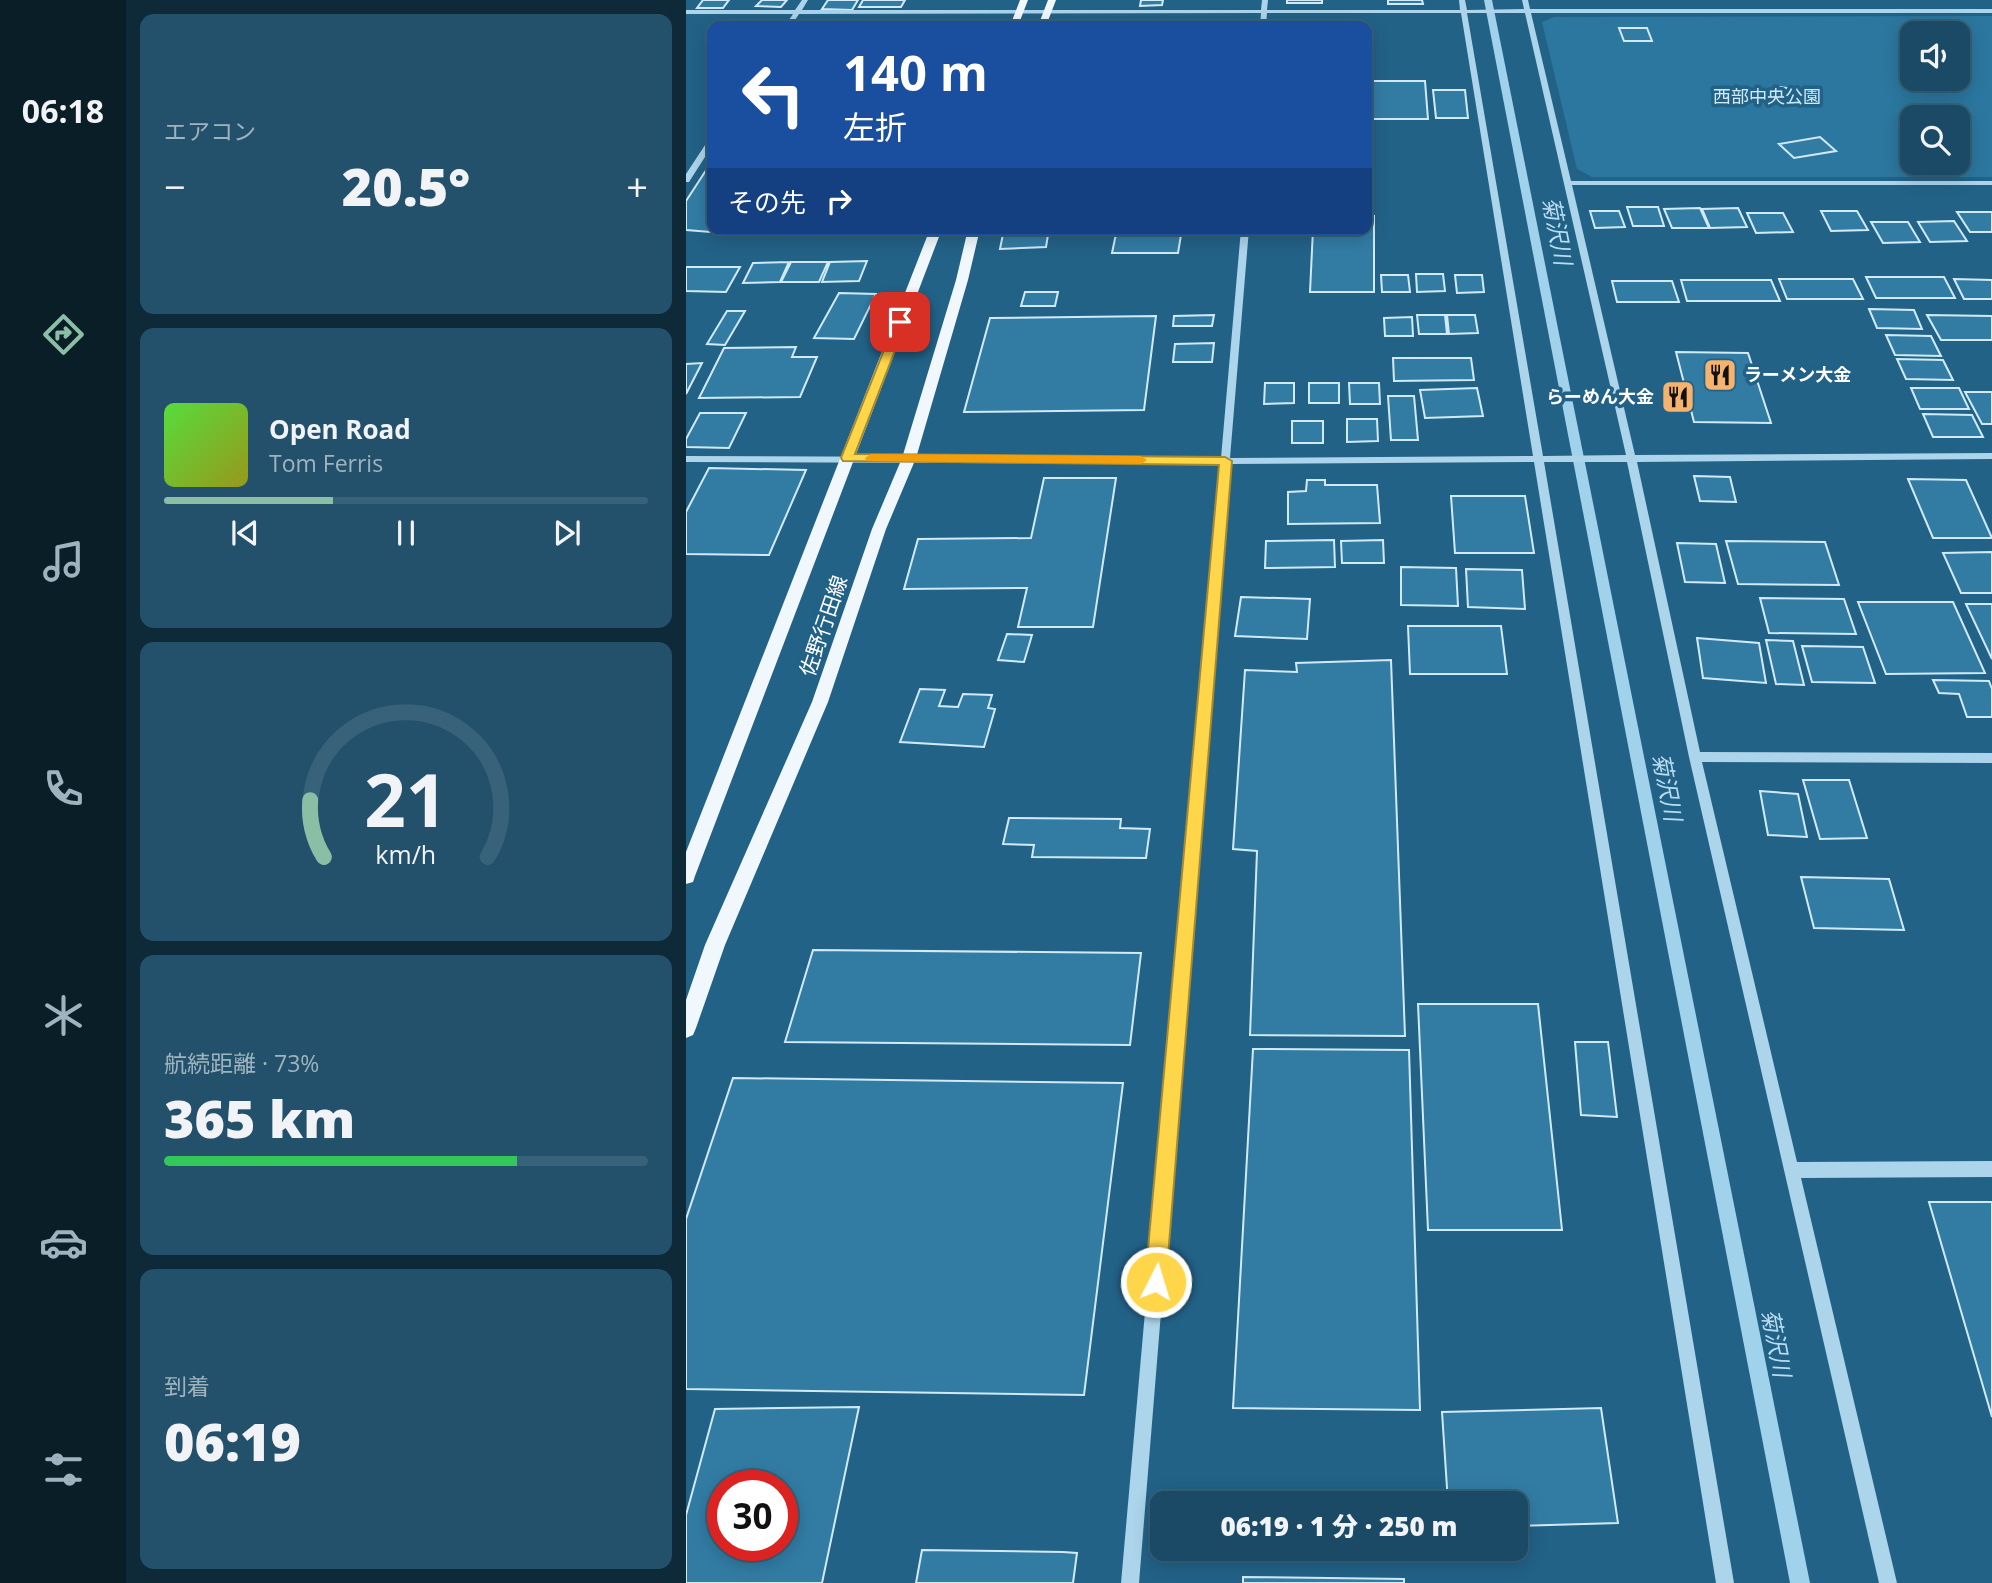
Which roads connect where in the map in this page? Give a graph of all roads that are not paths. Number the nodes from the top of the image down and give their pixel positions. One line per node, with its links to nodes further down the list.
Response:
1 (805, 0): 12 (street)
2 (1024, 0): 7 (main road)
3 (1052, 0): 9 (main road)
4 (1265, 0): 10 (street)
5 (1463, 6): 6 (street); 10 (street); 27 (street)
6 (1526, 6): 8 (street); 19 (street)
7 (1020, 10): 9 (street); 12 (street); 14 (main road)
8 (1992, 10)
9 (1048, 11): 10 (street); 15 (main road)
10 (1264, 11): 16 (street)
11 (686, 12): 12 (street)
12 (798, 12): 13 (street)
13 (792, 21)
14 (1016, 21)
15 (1044, 21)
16 (1263, 21)
17 (707, 148): 18 (street)
18 (686, 180)
19 (1566, 183): 20 (street); 28 (street)
20 (1992, 183)
21 (934, 235): 25 (main road, 佐野行田線)
22 (973, 235): 26 (main road, 佐野行田線)
23 (1244, 235): 30 (street)
24 (1992, 456): 28 (street)
25 (847, 458): 26 (street); 29 (street); 33 (main road, 佐野行田線)
26 (909, 458): 30 (street); 34 (main road, 佐野行田線)
27 (1536, 458): 28 (street); 30 (street); 38 (street)
28 (1631, 458): 31 (street)
29 (686, 459)
30 (1225, 461): 37 (street)
31 (1695, 757): 32 (street); 36 (street)
32 (1992, 758)
33 (686, 876)
34 (686, 1028)
35 (1992, 1169): 36 (street)
36 (1792, 1170): 39 (street)
37 (1130, 1583)
38 (1725, 1583)
39 (1888, 1583)

